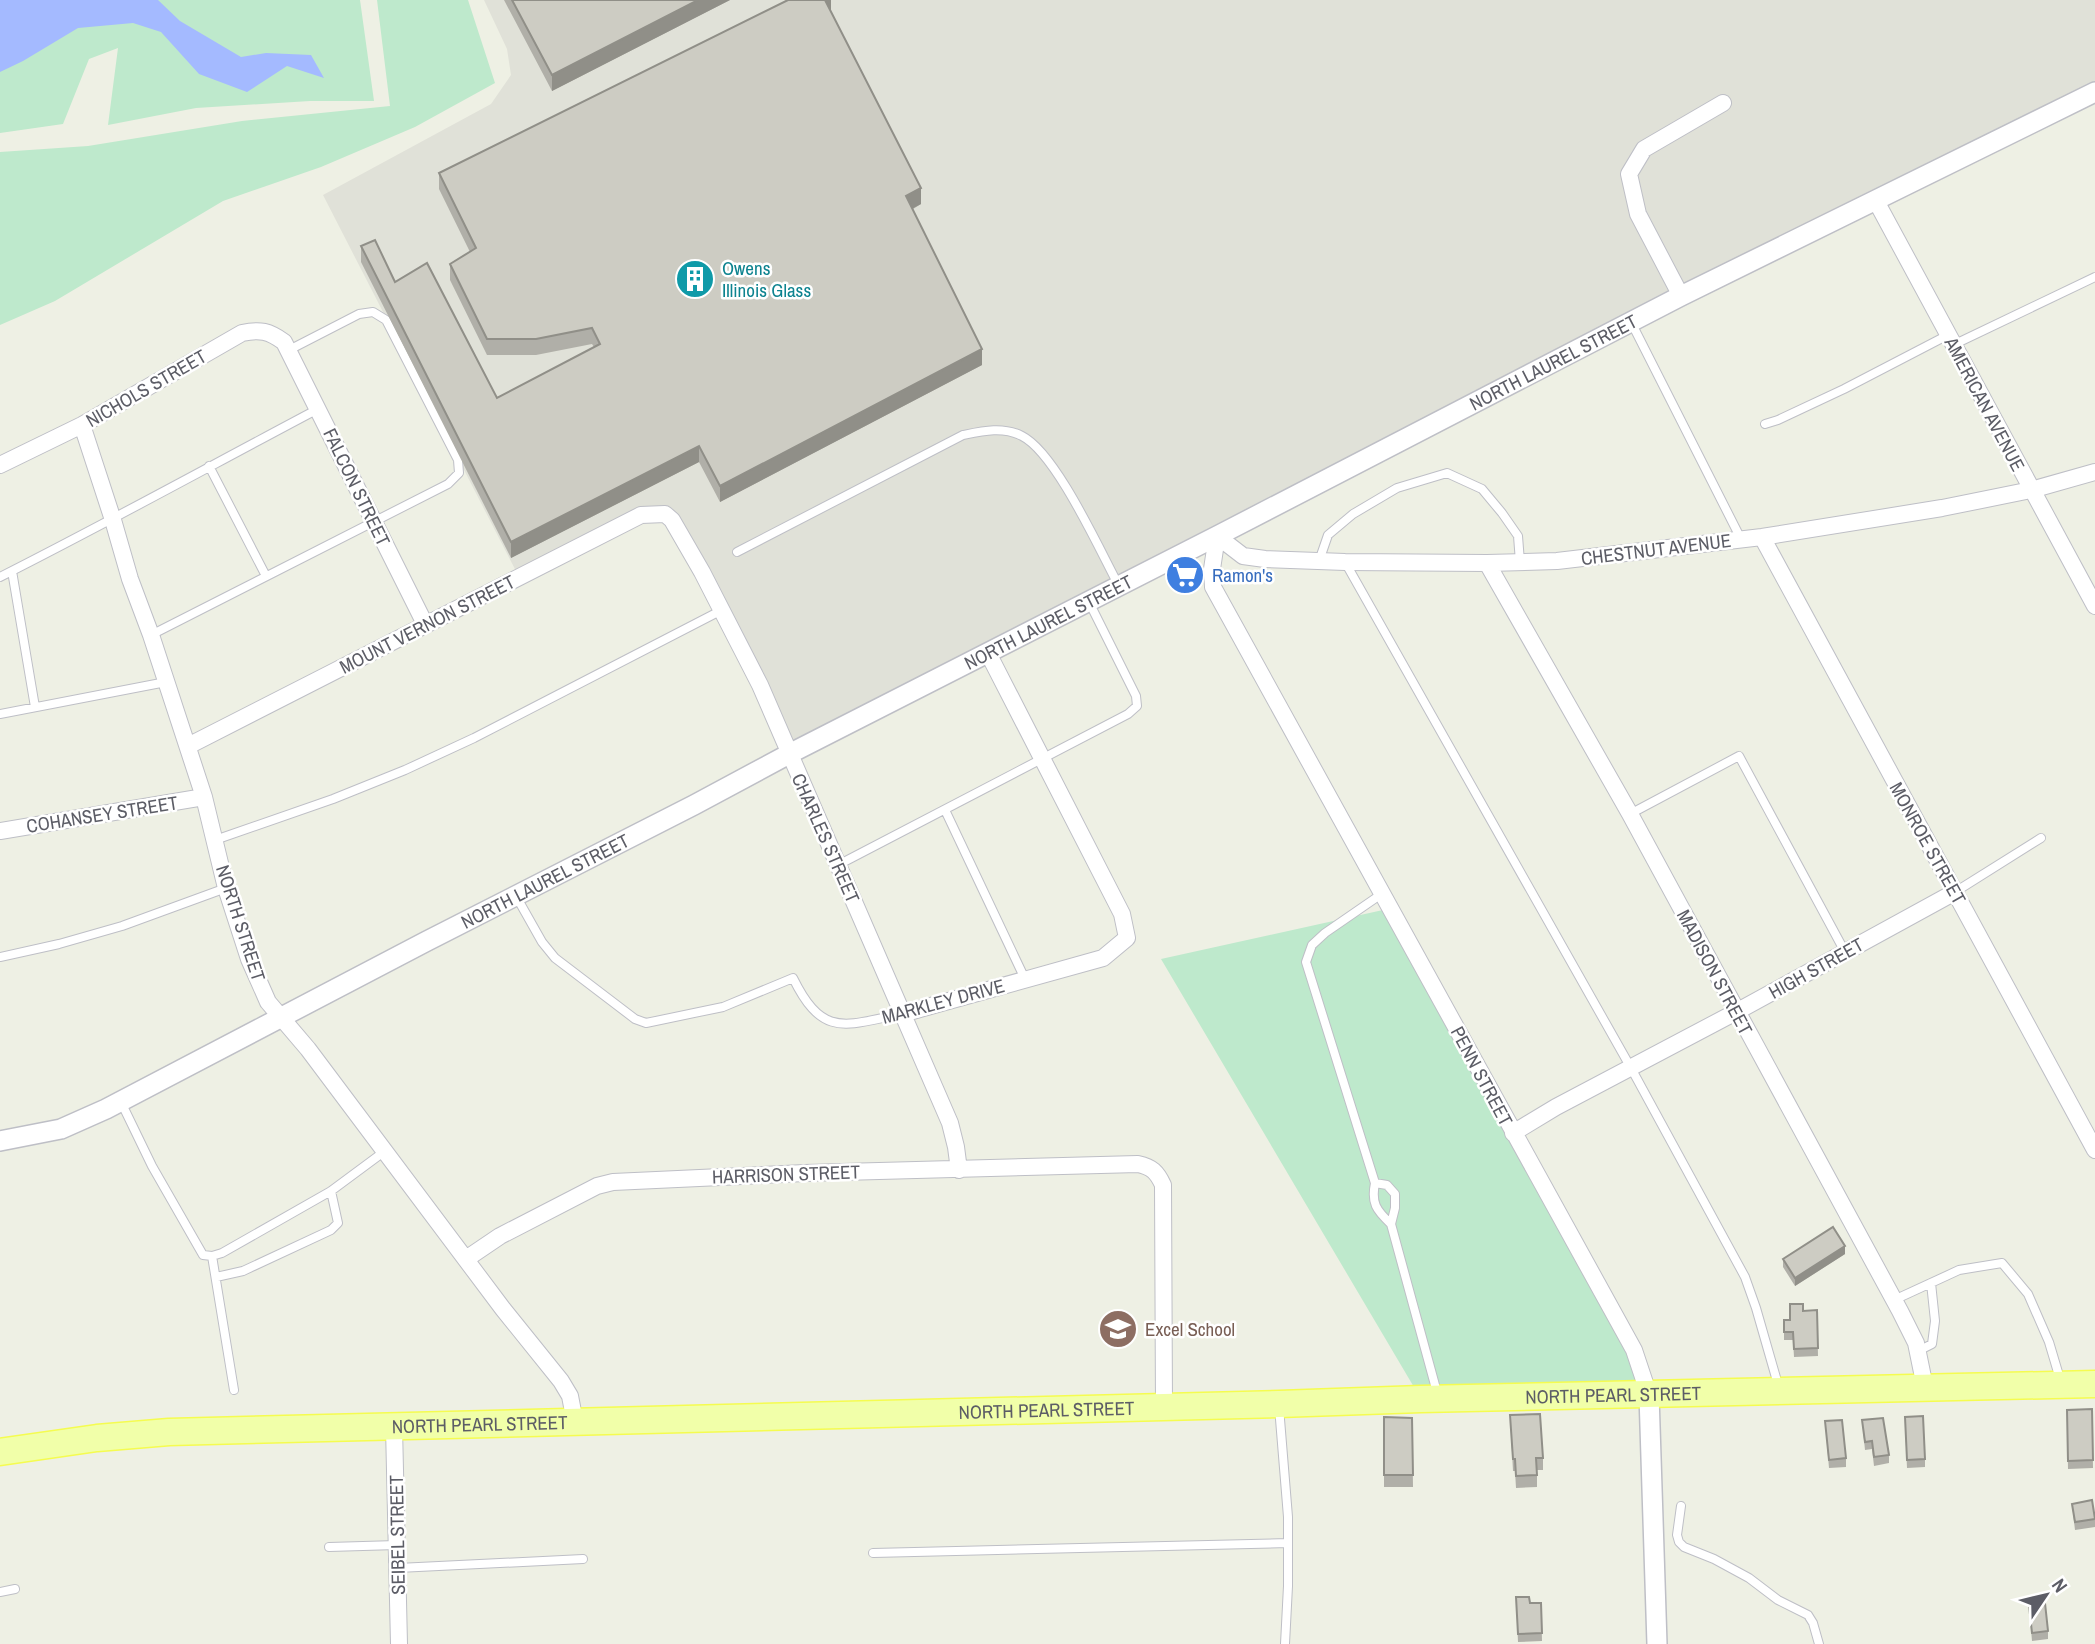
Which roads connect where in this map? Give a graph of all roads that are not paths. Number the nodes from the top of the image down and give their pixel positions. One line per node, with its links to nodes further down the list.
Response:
1 (2095, 92): 3 (street, NORTH LAUREL STREET)
2 (1723, 103): 5 (street)
3 (1876, 201): 5 (street, NORTH LAUREL STREET); 7 (street, AMERICAN AVENUE)
4 (2095, 277): 7 (lane)
5 (1681, 296): 6 (street, NORTH LAUREL STREET)
6 (1631, 322): 19 (street, NORTH LAUREL STREET); 21 (lane)
7 (1951, 340): 10 (lane); 15 (street, AMERICAN AVENUE)
8 (289, 350): 9 (street, FALCON STREET); 11 (street, NICHOLS STREET); 18 (lane)
9 (318, 410): 13 (lane); 18 (street, FALCON STREET)
10 (1765, 424)
11 (82, 425): 12 (street, NICHOLS STREET); 17 (street, NORTH STREET)
12 (0, 465)
13 (209, 466): 17 (lane); 28 (lane)
14 (2095, 472): 15 (street, CHESTNUT AVENUE)
15 (2031, 490): 20 (street, CHESTNUT AVENUE); 32 (street, AMERICAN AVENUE)
16 (668, 516): 33 (street, CHARLES STREET); 34 (street, MOUNT VERNON STREET)
17 (113, 520): 27 (lane); 35 (street, NORTH STREET)
18 (374, 522): 28 (lane); 34 (street, FALCON STREET)
19 (1217, 536): 23 (street, CHESTNUT AVENUE); 30 (street, NORTH LAUREL STREET); 52 (street, PENN STREET)
20 (1762, 537): 21 (street, CHESTNUT AVENUE); 51 (street, MONROE STREET)
21 (1741, 539): 25 (street, CHESTNUT AVENUE)
22 (737, 552): 30 (lane)
23 (1319, 561): 24 (street, CHESTNUT AVENUE); 25 (lane)
24 (1345, 562): 26 (street, CHESTNUT AVENUE); 60 (lane)
25 (1520, 562): 26 (street, CHESTNUT AVENUE)
26 (1488, 563): 45 (street, MADISON STREET)
27 (12, 571): 29 (lane); 38 (lane)
28 (266, 576): 35 (lane)
29 (0, 577)
30 (1119, 586): 31 (street, NORTH LAUREL STREET)
31 (1089, 602): 36 (street, NORTH LAUREL STREET); 42 (lane)
32 (2095, 606)
33 (722, 610): 41 (street, CHARLES STREET); 48 (lane)
34 (425, 624): 40 (street, MOUNT VERNON STREET)
35 (151, 635): 37 (street, NORTH STREET)
36 (988, 653): 41 (street, NORTH LAUREL STREET); 42 (street, MARKLEY DRIVE)
37 (166, 682): 38 (lane); 40 (street, NORTH STREET)
38 (35, 708): 39 (lane)
39 (0, 714)
40 (188, 746): 43 (street, NORTH STREET)
41 (789, 754): 49 (street, CHARLES STREET); 53 (street, NORTH LAUREL STREET)
42 (1043, 760): 44 (lane); 56 (street, MARKLEY DRIVE)
43 (204, 797): 46 (street, COHANSEY STREET); 48 (street, NORTH STREET)
44 (945, 810): 49 (lane); 56 (lane)
45 (1630, 814): 54 (lane); 57 (street, MADISON STREET)
46 (0, 831)
47 (2041, 838): 51 (lane, HIGH STREET)
48 (215, 840): 50 (street, NORTH STREET)
49 (838, 866): 58 (street, CHARLES STREET)
50 (226, 888): 55 (lane); 59 (street, NORTH STREET)
51 (1955, 892): 54 (street, HIGH STREET); 64 (street, MONROE STREET)
52 (1383, 893): 62 (street, PENN STREET); 67 (lane)
53 (516, 896): 58 (lane, MARKLEY DRIVE); 59 (street, NORTH LAUREL STREET)
54 (1845, 952): 57 (street, HIGH STREET)
55 (0, 957)
56 (1025, 979): 58 (street, MARKLEY DRIVE)
57 (1737, 1012): 60 (street, HIGH STREET); 74 (street, MADISON STREET)
58 (902, 1014): 66 (street, CHARLES STREET)
59 (281, 1017): 61 (street, NORTH LAUREL STREET); 65 (street, NORTH STREET)
60 (1630, 1068): 62 (street, HIGH STREET); 80 (lane)
61 (120, 1101): 63 (street, NORTH LAUREL STREET); 70 (lane)
62 (1513, 1133): 81 (street, PENN STREET)
63 (0, 1141)
64 (2095, 1150)
65 (385, 1151): 68 (lane); 71 (street, NORTH STREET)
66 (959, 1170): 71 (street, HARRISON STREET); 84 (street, HARRISON STREET)
67 (1375, 1183): 69 (lane); 69 (lane)
68 (331, 1191): 70 (lane); 72 (lane)
69 (1391, 1224): 82 (lane)
70 (212, 1256): 72 (lane)
71 (466, 1259): 85 (street, NORTH STREET)
72 (216, 1277): 79 (lane)
73 (1931, 1283): 74 (lane); 75 (lane); 77 (lane)
74 (1894, 1300): 75 (street, MADISON STREET)
75 (1918, 1351): 78 (street, MADISON STREET)
76 (2095, 1384): 77 (main road, NORTH PEARL STREET)
77 (2062, 1385): 78 (main road, NORTH PEARL STREET)
78 (1925, 1387): 80 (main road, NORTH PEARL STREET)
79 (234, 1390)
80 (1781, 1392): 81 (main road, NORTH PEARL STREET)
81 (1649, 1395): 82 (main road, NORTH PEARL STREET); 99 (street, PENN STREET)
82 (1439, 1399): 83 (main road, NORTH PEARL STREET)
83 (1279, 1404): 84 (main road, NORTH PEARL STREET); 89 (lane)
84 (1164, 1406): 85 (main road, NORTH PEARL STREET)
85 (575, 1422): 86 (main road, NORTH PEARL STREET)
86 (394, 1427): 87 (main road, NORTH PEARL STREET); 90 (street, SEIBEL STREET)
87 (0, 1452)
88 (1681, 1506): 100 (lane)
89 (1288, 1543): 92 (lane); 98 (lane)
90 (397, 1545): 91 (lane); 94 (street, SEIBEL STREET)
91 (329, 1547)
92 (873, 1553)
93 (583, 1559): 94 (lane)
94 (397, 1568): 97 (street, SEIBEL STREET)
95 (15, 1589): 96 (lane)
96 (0, 1592)
97 (399, 1644)
98 (1285, 1644)
99 (1657, 1644)
100 (1819, 1644)

